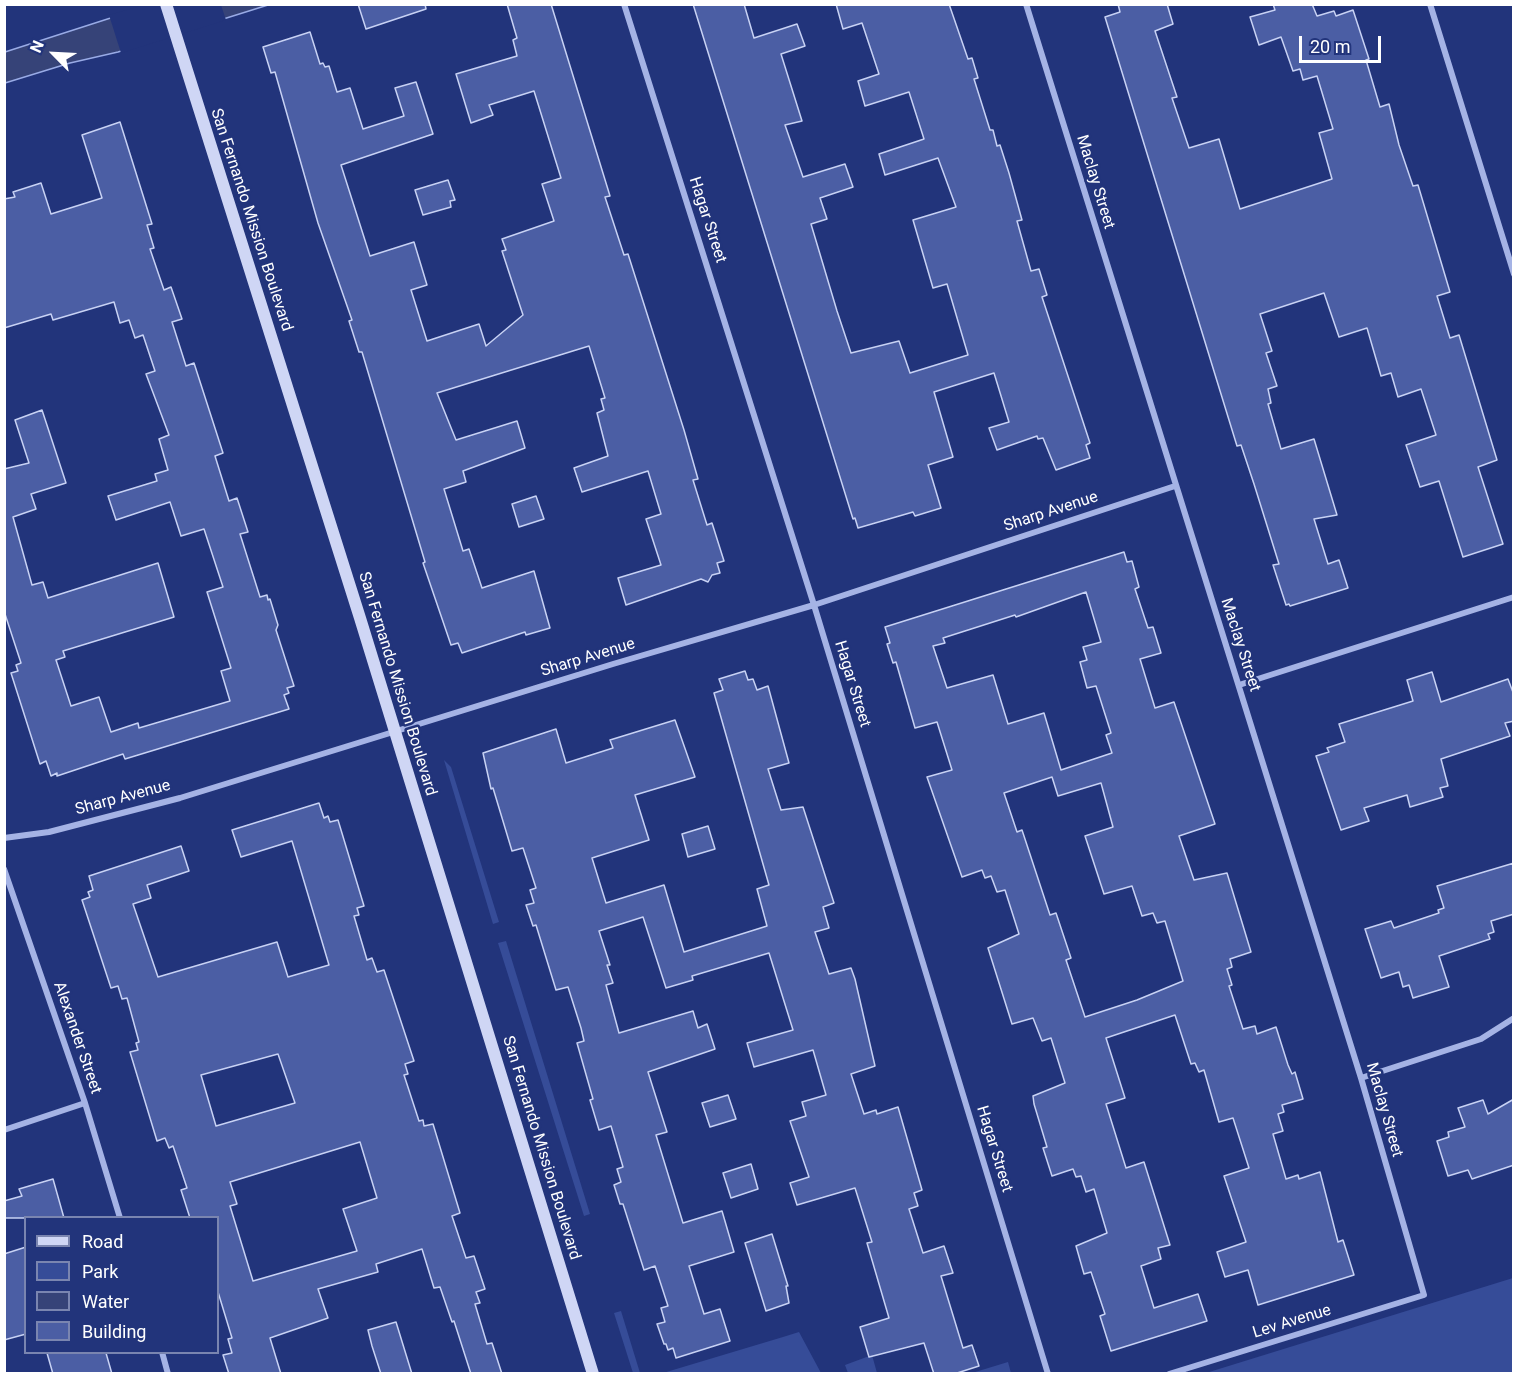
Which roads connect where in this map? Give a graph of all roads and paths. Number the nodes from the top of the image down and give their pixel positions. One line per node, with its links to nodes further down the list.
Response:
1 (166, 4): 10 (main road, San Fernando Mission Boulevard)
2 (624, 4): 8 (street, Hagar Street)
3 (1026, 4): 6 (street, Maclay Street)
4 (1430, 4): 5 (street)
5 (1514, 274)
6 (1175, 486): 8 (street, Sharp Avenue); 9 (street, Maclay Street)
7 (1514, 597): 9 (street)
8 (814, 605): 10 (street, Sharp Avenue); 22 (street, Hagar Street)
9 (1239, 685): 14 (street, Maclay Street)
10 (395, 731): 11 (street, Sharp Avenue); 21 (main road, San Fernando Mission Boulevard)
11 (4, 838)
12 (4, 869): 15 (street, Alexander Street)
13 (1514, 1018): 14 (street)
14 (1361, 1078): 18 (street, Maclay Street)
15 (85, 1104): 16 (street); 17 (street, Alexander Street)
16 (4, 1130)
17 (119, 1216)
18 (1424, 1295): 23 (street, Lev Avenue)
19 (162, 1354): 20 (street)
20 (168, 1374)
21 (593, 1374)
22 (1048, 1374)
23 (1168, 1374)

